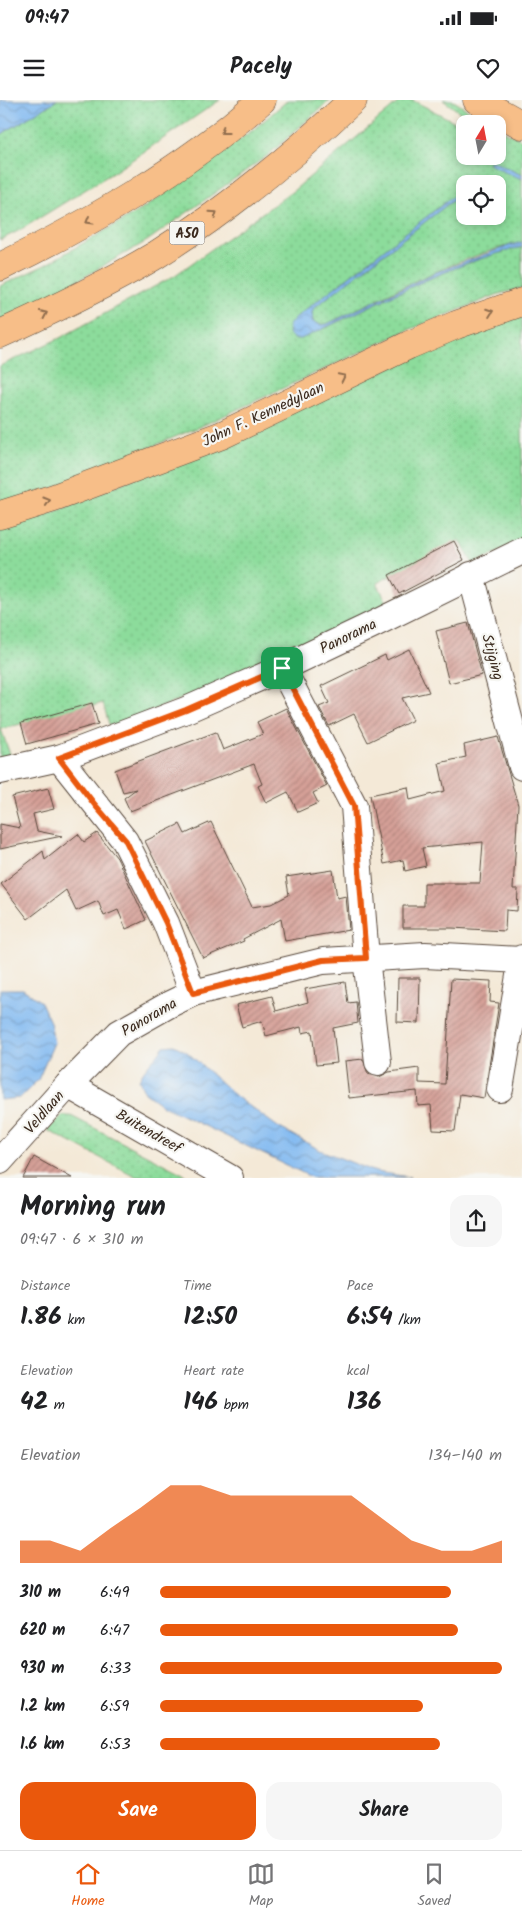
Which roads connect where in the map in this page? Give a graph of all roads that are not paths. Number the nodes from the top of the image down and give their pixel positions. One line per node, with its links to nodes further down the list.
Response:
1 (262, 100): 5 (highway, one-way to 5)
2 (353, 100): 7 (highway, A50, one-way to 2)
3 (477, 100): 4 (highway)
4 (522, 125)
5 (0, 267)
6 (522, 302): 8 (highway, John F. Kennedylaan, one-way to 6)
7 (0, 334)
8 (0, 515)
9 (522, 551): 10 (street, Panorama)
10 (471, 575): 11 (street, Panorama); 13 (street, Stijging)
11 (282, 668): 12 (street, Panorama); 15 (street)
12 (59, 758): 14 (street, Panorama); 17 (street)
13 (522, 767)
14 (0, 771)
15 (366, 958): 16 (street, Panorama); 17 (street, Panorama); 18 (street)
16 (522, 959): 20 (street, Panorama)
17 (193, 993): 19 (street, Panorama)
18 (378, 1062)
19 (68, 1084): 21 (street, Veldlaan); 22 (street, Buitendreef)
20 (500, 1089)
21 (0, 1161)
22 (230, 1178)

